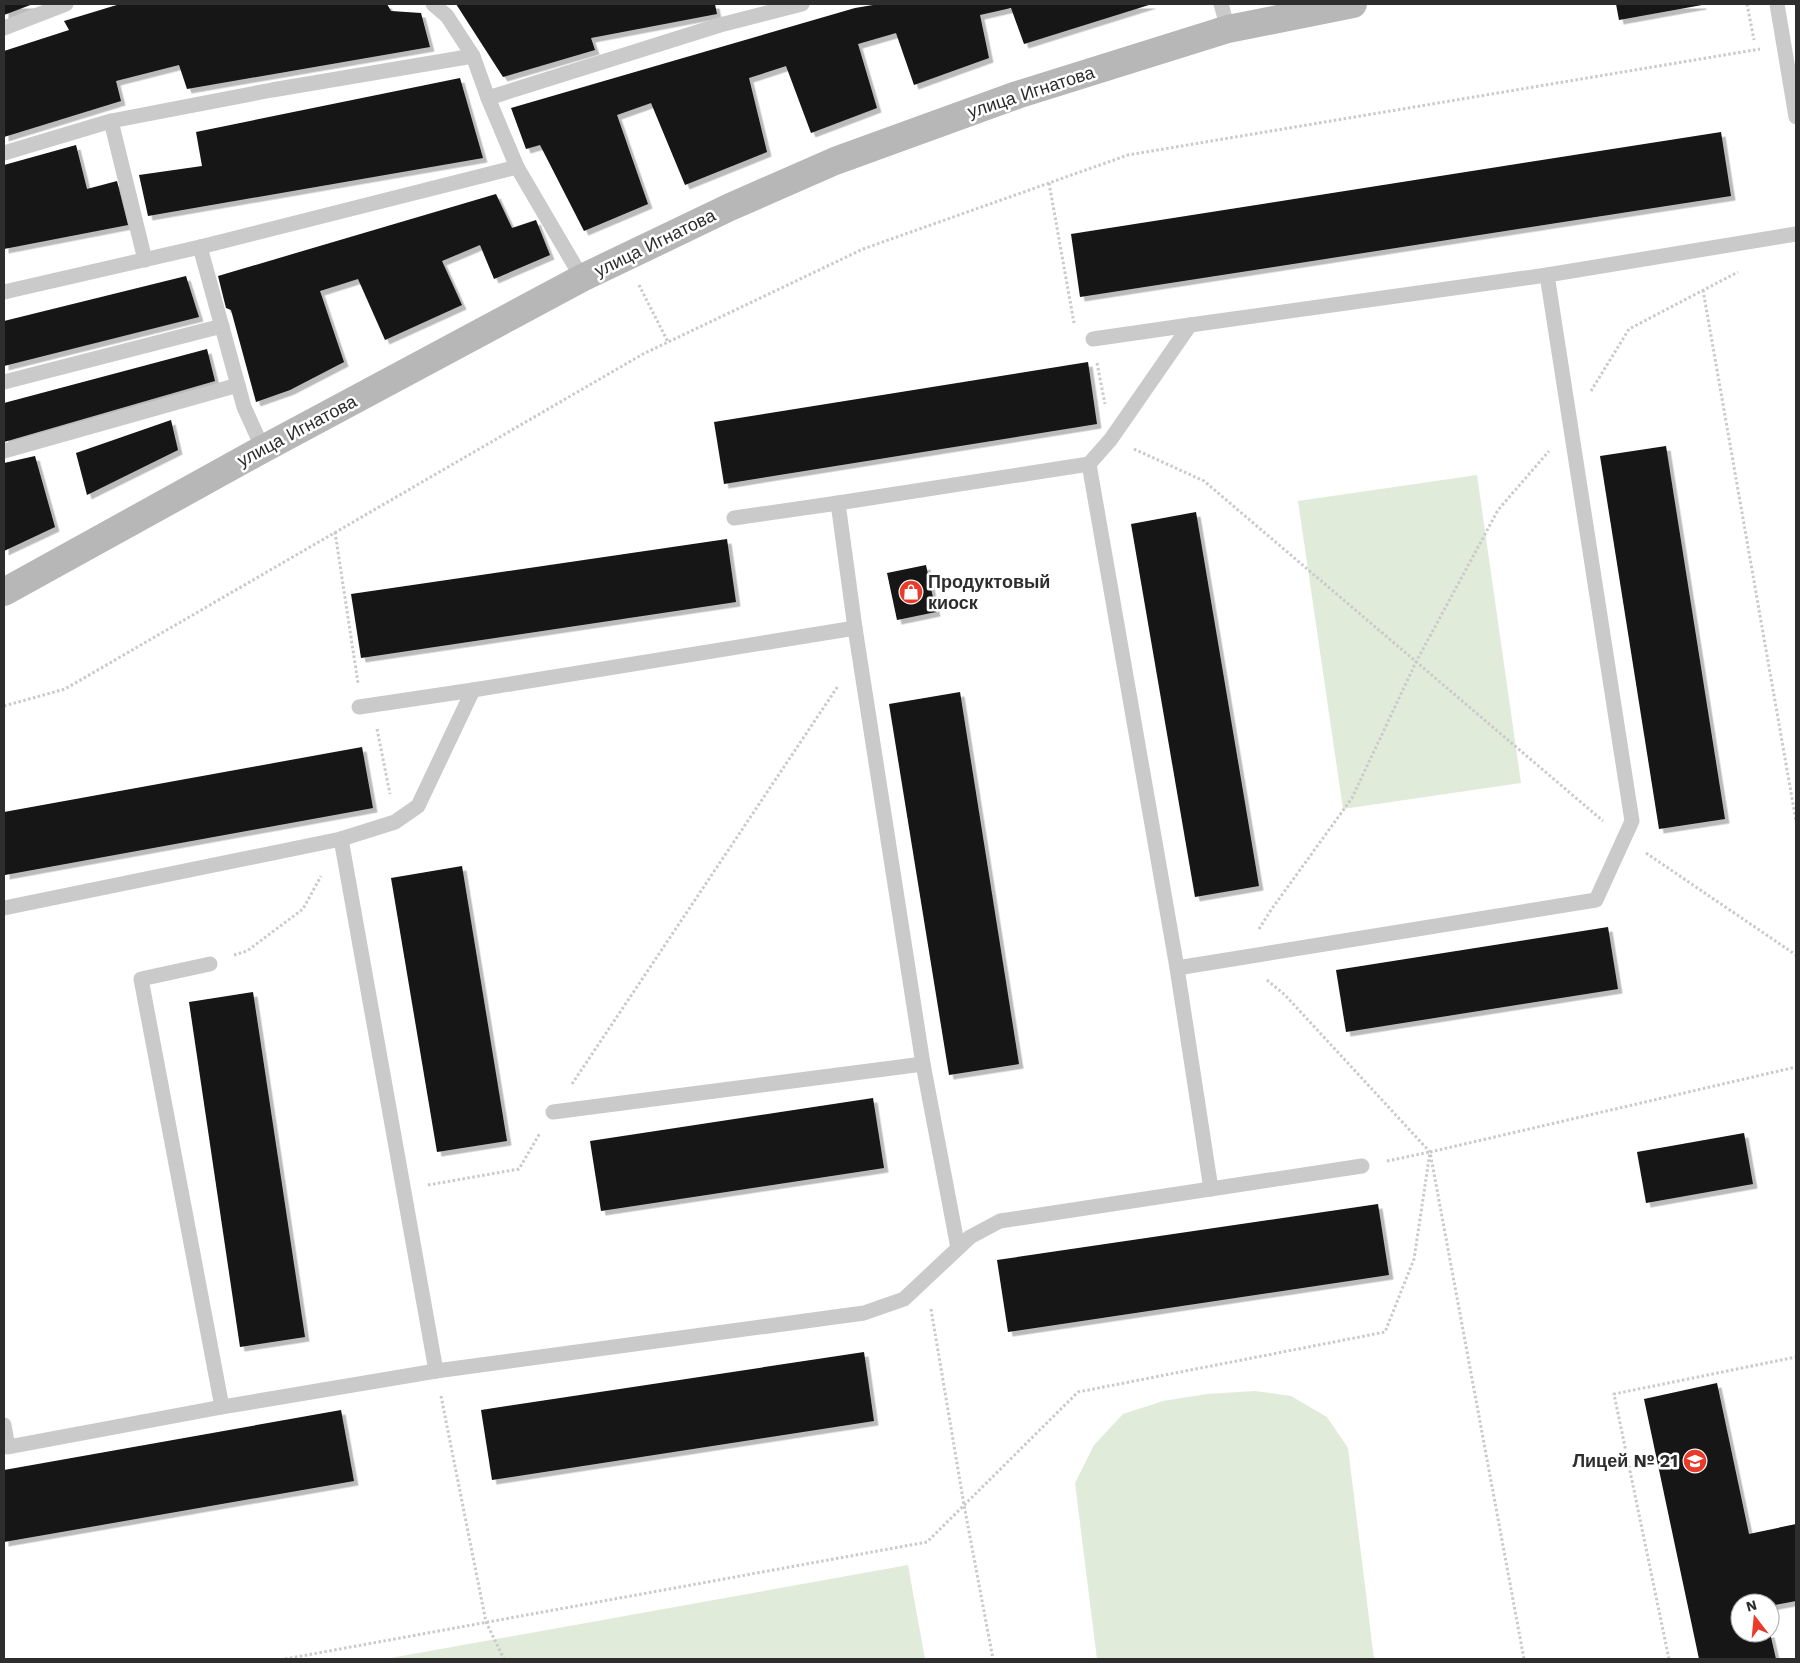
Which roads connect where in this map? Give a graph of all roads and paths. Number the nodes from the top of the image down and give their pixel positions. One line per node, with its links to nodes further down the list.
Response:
1 (66, 4): 8 (lane)
2 (433, 4): 11 (lane)
3 (802, 4): 12 (lane)
4 (1353, 4): 7 (main road, улица Игнатова)
5 (1747, 4): 10 (path)
6 (1776, 4): 9 (lane)
7 (1225, 16): 23 (main road, улица Игнатова)
8 (4, 28)
9 (1783, 46): 10 (path); 13 (lane)
10 (1756, 50): 17 (path)
11 (473, 56): 12 (lane); 14 (lane)
12 (488, 98): 16 (lane)
13 (1796, 117)
14 (111, 121): 15 (lane); 20 (lane)
15 (4, 153)
16 (516, 167): 19 (lane); 23 (lane)
17 (1049, 183): 28 (path); 38 (path)
18 (1796, 234): 22 (lane)
19 (200, 247): 20 (lane); 27 (lane)
20 (145, 260): 25 (lane)
21 (1746, 268): 24 (path)
22 (1547, 274): 26 (lane); 31 (lane)
23 (582, 278): 33 (main road, улица Игнатова)
24 (1703, 290): 31 (path); 46 (path)
25 (4, 292)
26 (1190, 325): 28 (lane); 32 (lane)
27 (222, 326): 29 (lane); 30 (lane)
28 (1093, 339): 32 (path)
29 (4, 382)
30 (238, 385): 33 (lane); 34 (lane)
31 (1571, 426): 42 (path); 48 (lane)
32 (1111, 439): 35 (lane); 42 (path)
33 (263, 449): 39 (main road, улица Игнатова)
34 (4, 451)
35 (1089, 464): 36 (lane); 54 (lane)
36 (838, 503): 37 (lane); 40 (lane)
37 (734, 518)
38 (335, 532): 44 (path); 45 (path)
39 (4, 592)
40 (855, 628): 41 (lane); 43 (lane)
41 (858, 655): 55 (lane); 57 (path)
42 (1416, 662): 48 (path); 52 (path)
43 (473, 690): 45 (lane); 47 (lane)
44 (4, 706)
45 (366, 707): 47 (path)
46 (1796, 821)
47 (395, 822): 49 (lane)
48 (1624, 839): 51 (path); 52 (lane)
49 (341, 840): 50 (lane); 53 (path); 61 (lane)
50 (4, 908)
51 (1796, 955)
52 (1243, 958): 54 (lane); 58 (path)
53 (210, 964): 66 (lane)
54 (1177, 968): 60 (lane)
55 (923, 1064): 57 (lane); 62 (lane)
56 (1796, 1066): 58 (path)
57 (553, 1112): 61 (path)
58 (1430, 1152): 59 (path); 69 (path); 74 (path)
59 (1362, 1166): 60 (lane)
60 (1211, 1189): 62 (lane)
61 (403, 1190): 65 (lane)
62 (958, 1248): 63 (lane)
63 (926, 1278): 65 (lane); 69 (path)
64 (1796, 1357): 75 (path)
65 (436, 1371): 66 (lane); 70 (path)
66 (222, 1407): 68 (lane)
67 (4, 1425): 68 (lane)
68 (6, 1447)
69 (964, 1505): 70 (path); 73 (path)
70 (486, 1622): 71 (path); 72 (path)
71 (285, 1659)
72 (504, 1659)
73 (993, 1659)
74 (1524, 1659)
75 (1670, 1659)

